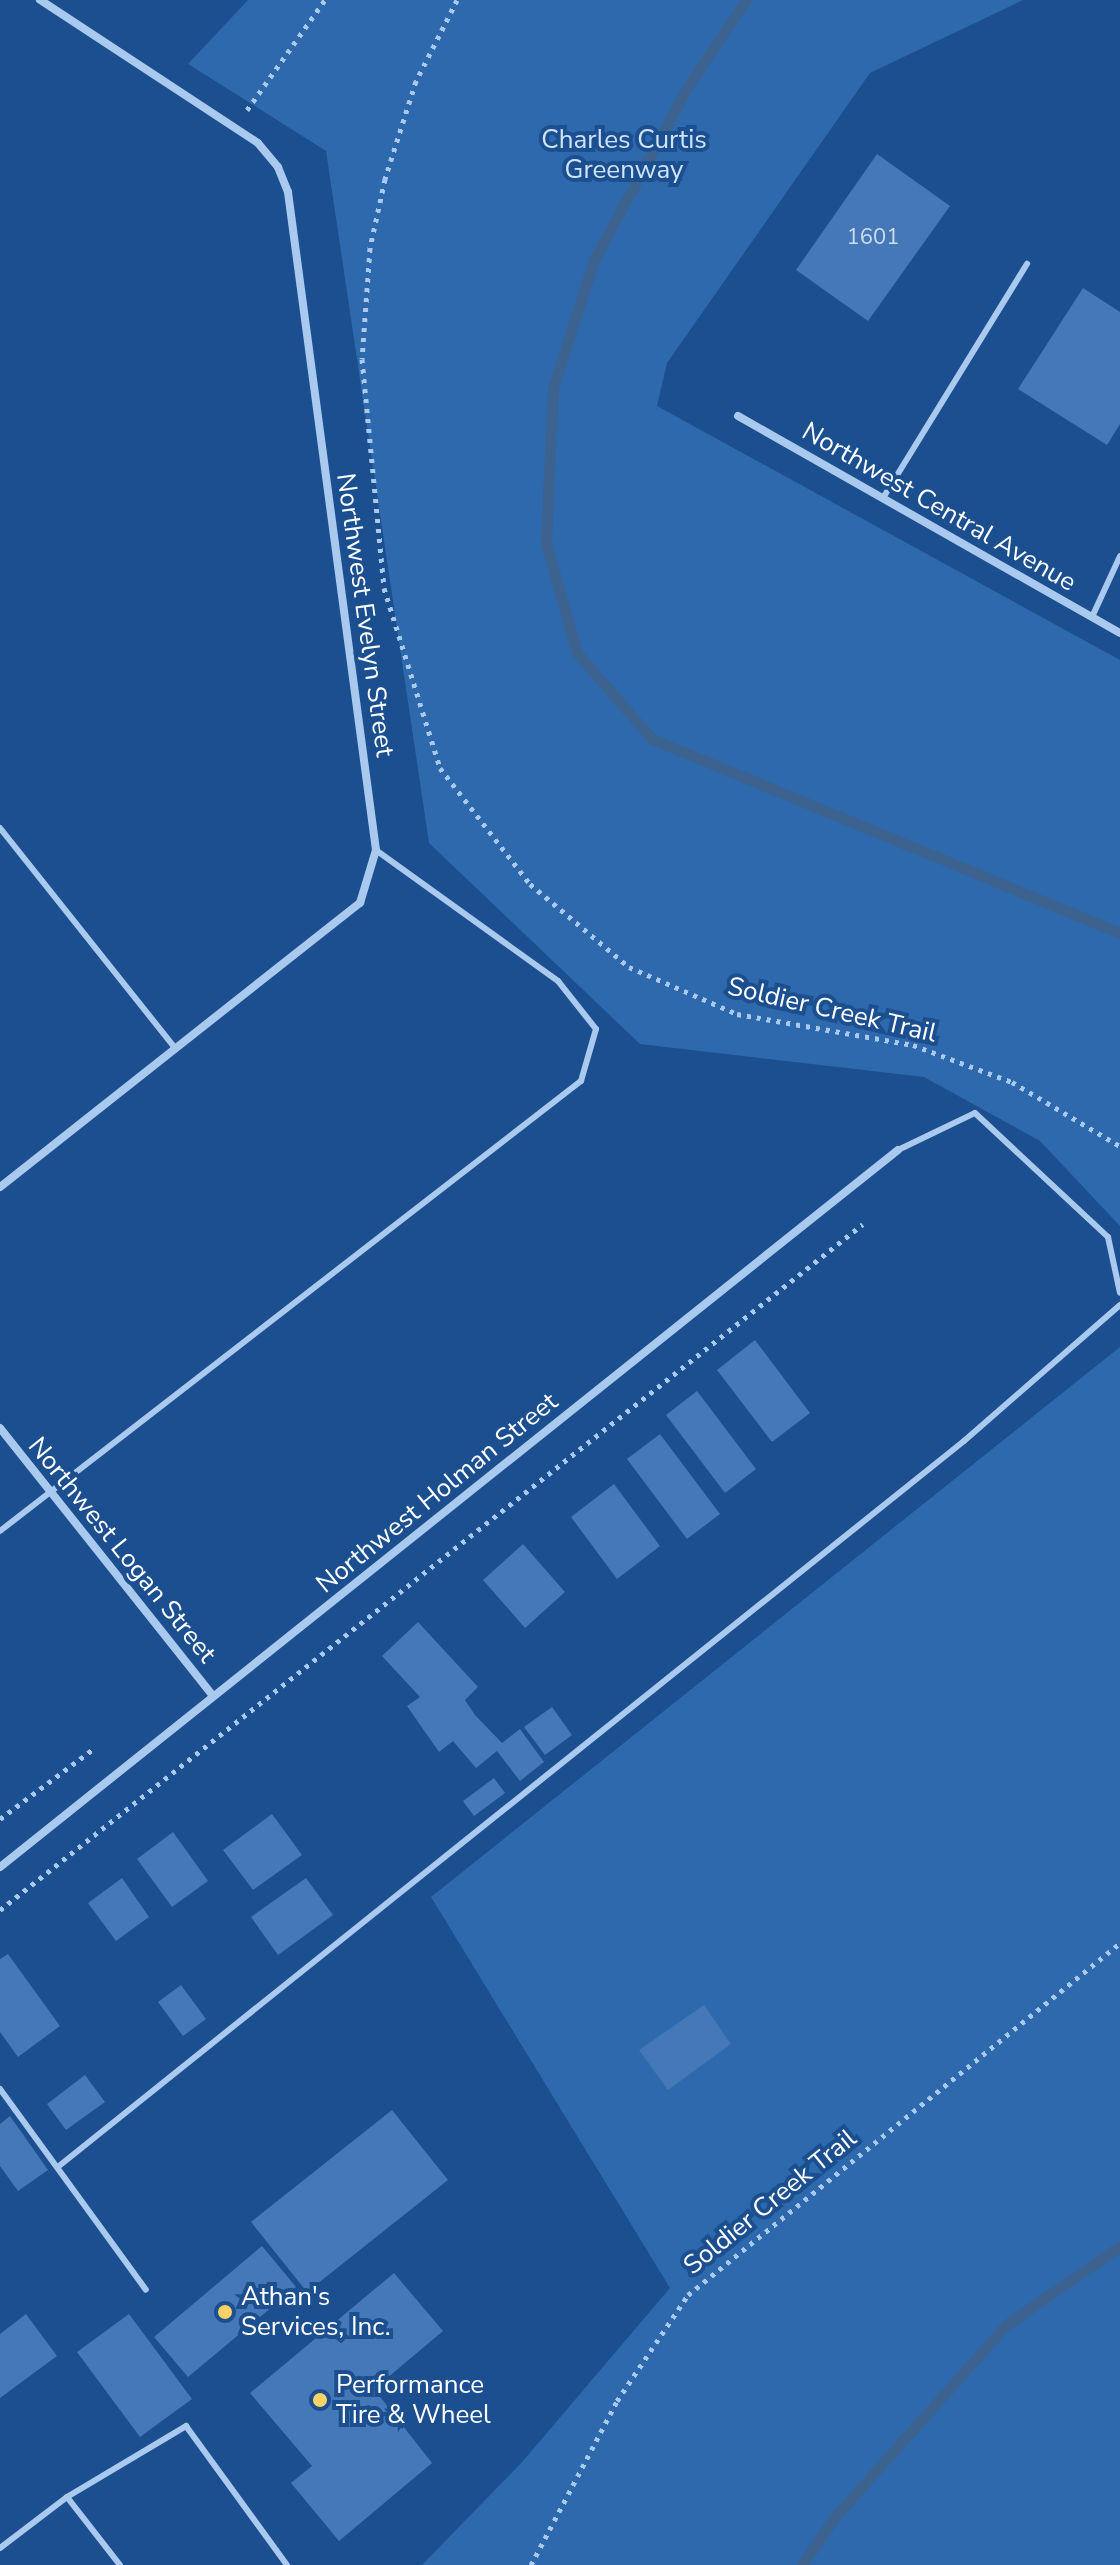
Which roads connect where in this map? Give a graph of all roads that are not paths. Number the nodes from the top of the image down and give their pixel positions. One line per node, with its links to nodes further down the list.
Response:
1 (40, 0): 9 (street, Northwest Evelyn Street)
2 (1027, 264): 4 (lane)
3 (738, 416): 4 (street, Northwest Central Avenue)
4 (883, 498): 6 (street, Northwest Central Avenue)
5 (1120, 556): 6 (lane)
6 (1092, 617): 7 (street, Northwest Central Avenue)
7 (1120, 633)
8 (0, 828): 10 (lane)
9 (376, 850): 10 (street, Northwest Evelyn Street); 16 (lane)
10 (175, 1048): 12 (street, Northwest Evelyn Street)
11 (898, 1150): 13 (lane); 18 (street, Northwest Holman Street)
12 (0, 1187)
13 (1120, 1293)
14 (1120, 1305): 21 (lane)
15 (0, 1428): 16 (street, Northwest Logan Street)
16 (49, 1491): 17 (lane); 18 (street, Northwest Logan Street)
17 (0, 1531)
18 (213, 1696): 19 (street, Northwest Holman Street)
19 (0, 1867)
20 (0, 2089): 21 (lane)
21 (59, 2166): 22 (lane)
22 (146, 2290)
23 (67, 2497): 24 (lane); 25 (lane); 26 (lane)
24 (0, 2548)
25 (120, 2565)
26 (287, 2565)

